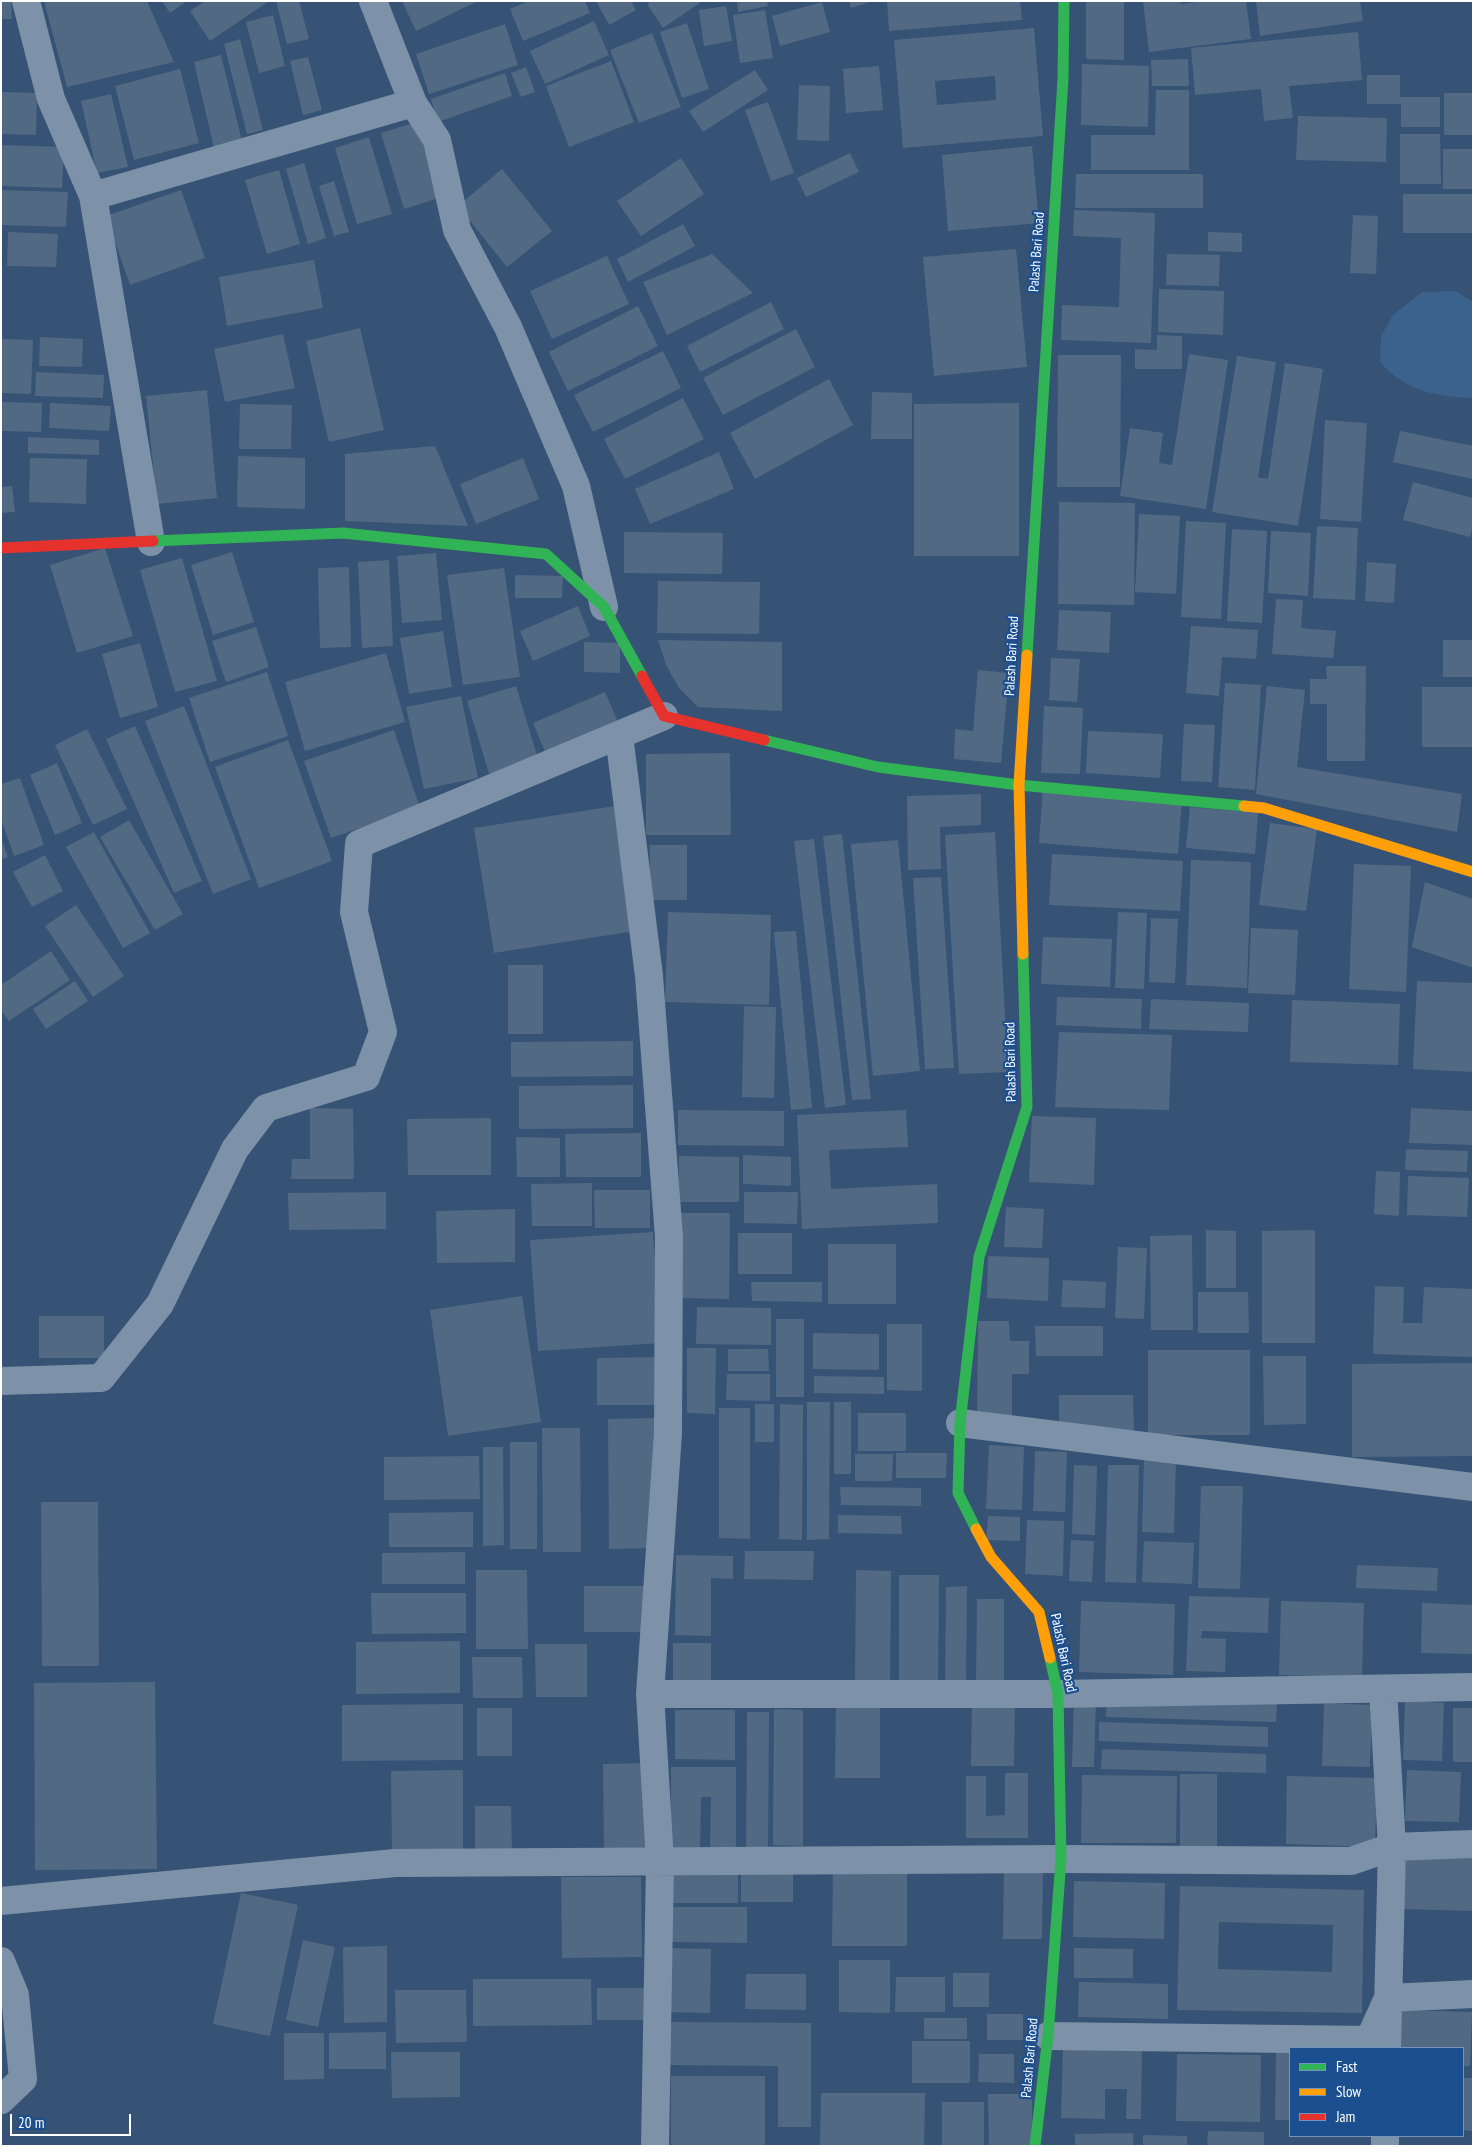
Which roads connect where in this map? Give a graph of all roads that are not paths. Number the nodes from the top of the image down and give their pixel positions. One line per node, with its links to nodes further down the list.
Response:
1 (26, 1): 5 (street)
2 (372, 1): 4 (street)
3 (1064, 1): 11 (street, Palash Bari Road)
4 (413, 103): 5 (street); 8 (street)
5 (93, 196): 6 (street)
6 (151, 542): 7 (street); 8 (street)
7 (1, 548)
8 (604, 607): 9 (street)
9 (664, 716): 10 (street); 11 (street)
10 (619, 735): 13 (street); 18 (street)
11 (1019, 784): 12 (street); 14 (street, Palash Bari Road)
12 (1473, 872)
13 (1, 1381)
14 (960, 1423): 15 (street); 19 (street, Palash Bari Road)
15 (1473, 1487)
16 (1473, 1687): 17 (street)
17 (1383, 1689): 19 (street); 21 (street)
18 (650, 1694): 19 (street); 23 (street)
19 (1058, 1694): 22 (street, Palash Bari Road)
20 (1473, 1844): 21 (street)
21 (1392, 1847): 22 (street); 27 (street)
22 (1061, 1859): 23 (street); 28 (street, Palash Bari Road)
23 (660, 1862): 24 (street); 31 (street)
24 (1, 1901)
25 (1, 1962): 30 (street)
26 (1473, 1994): 27 (street)
27 (1388, 1998): 28 (street); 29 (street)
28 (1048, 2036): 32 (street, Palash Bari Road)
29 (1387, 2047)
30 (1, 2100)
31 (655, 2146)
32 (1035, 2146)

